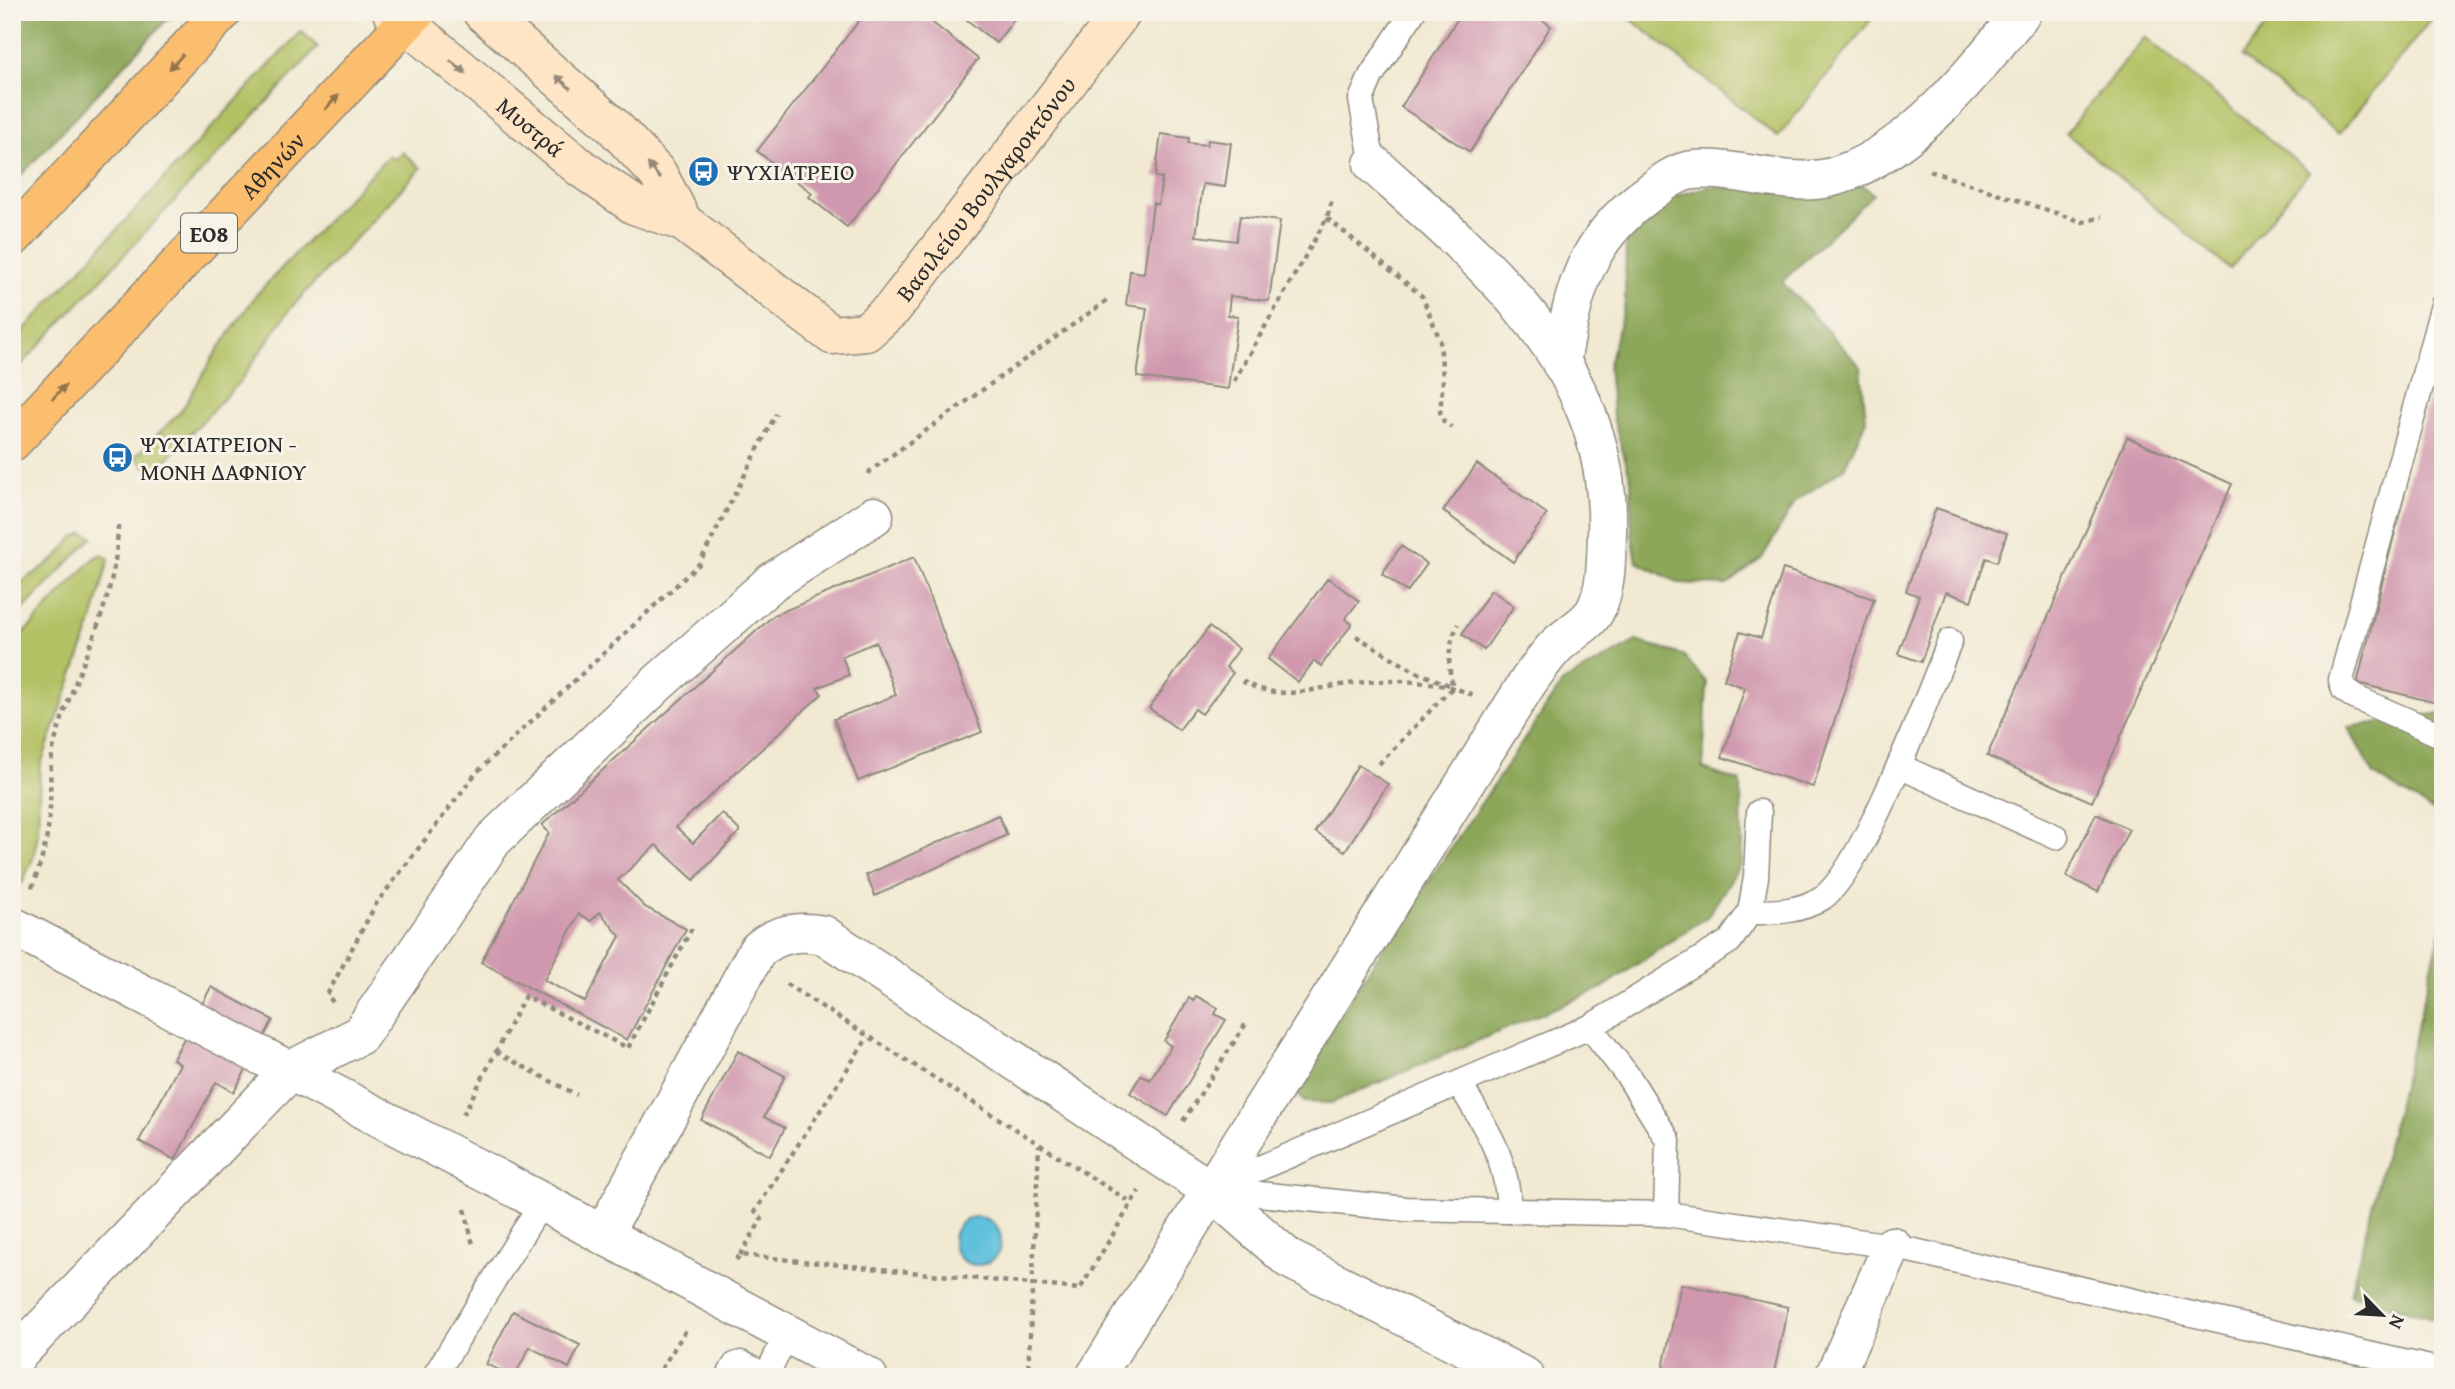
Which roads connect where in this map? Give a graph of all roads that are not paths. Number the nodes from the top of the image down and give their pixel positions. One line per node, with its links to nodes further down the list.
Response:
1 (222, 12): 9 (highway, one-way to 9)
2 (482, 12): 8 (street, Μυστρά, one-way to 2)
3 (1122, 12): 11 (street, Βασιλείου Βουλγαροκτόνου)
4 (1413, 12): 7 (lane)
5 (2022, 12): 12 (street)
6 (405, 16): 8 (street, Μυστρά, one-way to 8); 13 (highway, Αθηνών / ΕΟ8, one-way to 6)
7 (1373, 164): 12 (street)
8 (682, 222): 11 (street, Μυστρά)
9 (12, 238)
10 (2443, 305): 16 (lane)
11 (832, 335)
12 (1561, 363): 25 (street)
13 (12, 442)
14 (874, 516): 23 (street)
15 (1951, 641): 17 (lane)
16 (2443, 736)
17 (1899, 766): 19 (lane); 20 (lane)
18 (1759, 812): 20 (lane)
19 (2056, 837)
20 (1750, 912): 22 (lane)
21 (15, 927): 23 (street)
22 (1590, 1027): 24 (lane); 28 (lane)
23 (291, 1070): 26 (street); 32 (street)
24 (1459, 1083): 25 (lane); 27 (lane)
25 (1209, 1189): 27 (lane); 29 (street); 39 (street); 40 (street)
26 (542, 1202): 29 (street); 36 (lane)
27 (1509, 1211): 28 (lane)
28 (1666, 1214): 30 (lane)
29 (603, 1235): 31 (street)
30 (1892, 1246): 33 (lane); 41 (street)
31 (787, 1335): 35 (lane); 38 (street)
32 (12, 1360)
33 (2375, 1367): 34 (lane)
34 (2443, 1371)
35 (767, 1376): 37 (lane)
36 (434, 1377)
37 (728, 1377)
38 (867, 1377)
39 (1095, 1377)
40 (1525, 1377)
41 (1835, 1377)

